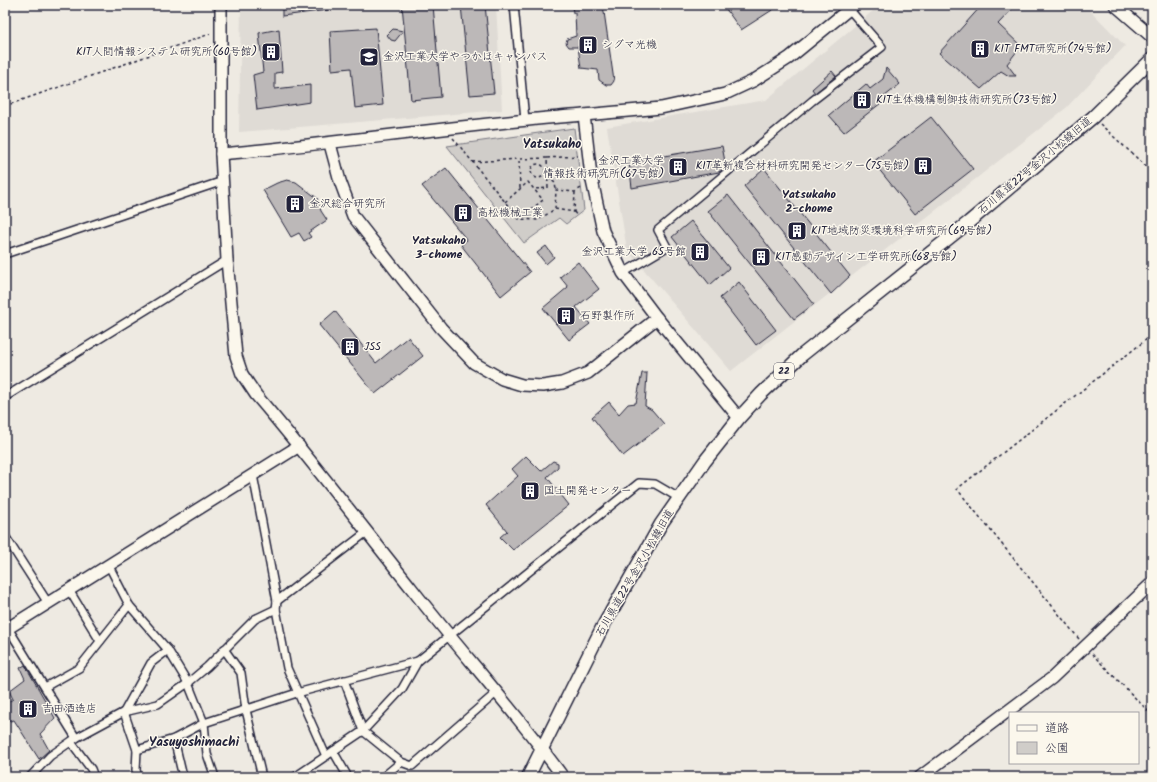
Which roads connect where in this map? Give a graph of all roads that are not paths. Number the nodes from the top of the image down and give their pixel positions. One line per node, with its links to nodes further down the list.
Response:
1 (221, 5): 10 (street)
2 (514, 5): 8 (street)
3 (1115, 5): 5 (street)
4 (851, 7): 7 (street); 14 (street)
5 (1152, 37)
6 (1152, 59): 17 (main road, 石川県道22号金沢小松線旧道 / 22)
7 (584, 115): 8 (street); 14 (street)
8 (525, 120): 9 (street)
9 (330, 144): 10 (street); 15 (street)
10 (221, 154): 11 (street)
11 (223, 181): 12 (street); 13 (street)
12 (5, 254)
13 (227, 260): 16 (street); 18 (street)
14 (623, 273): 15 (street)
15 (657, 318): 17 (street)
16 (5, 397)
17 (739, 418): 20 (main road, 石川県道22号金沢小松線旧道 / 22)
18 (299, 446): 19 (street); 21 (street)
19 (253, 475): 23 (street); 26 (street)
20 (679, 498): 31 (street); 47 (main road, 石川県道22号金沢小松線旧道 / 22)
21 (368, 531): 26 (street); 31 (street)
22 (5, 536): 27 (street)
23 (109, 566): 25 (street); 28 (street)
24 (1152, 583): 63 (street)
25 (69, 590): 27 (street); 32 (street)
26 (277, 601): 29 (street)
27 (48, 603): 30 (street)
28 (129, 605): 32 (street); 34 (street)
29 (276, 609): 33 (street); 39 (street)
30 (7, 629): 38 (street)
31 (451, 636): 35 (street); 40 (street)
32 (100, 641): 38 (street)
33 (224, 648): 37 (street); 41 (street)
34 (168, 650): 37 (street); 42 (street)
35 (418, 661): 36 (street); 44 (street)
36 (344, 680): 39 (street); 44 (street)
37 (188, 683): 42 (street); 43 (street)
38 (45, 687): 46 (street)
39 (297, 693): 41 (street); 50 (street)
40 (496, 693): 47 (street); 51 (street)
41 (246, 710): 43 (street); 57 (street)
42 (124, 712): 46 (street); 48 (street)
43 (204, 723): 45 (street); 56 (street)
44 (363, 731): 49 (street); 51 (street)
45 (174, 739): 48 (street); 55 (street)
46 (74, 740): 52 (street); 53 (street)
47 (542, 748): 61 (main road, 石川県道22号金沢小松線旧道 / 22); 62 (street)
48 (137, 750): 54 (street)
49 (333, 751): 50 (street); 59 (street)
50 (326, 756): 58 (street)
51 (401, 762): 60 (street)
52 (30, 777)
53 (94, 777)
54 (138, 777)
55 (184, 777)
56 (215, 777)
57 (262, 777)
58 (295, 777)
59 (348, 777)
60 (383, 777)
61 (528, 777)
62 (563, 777)
63 (920, 777)

